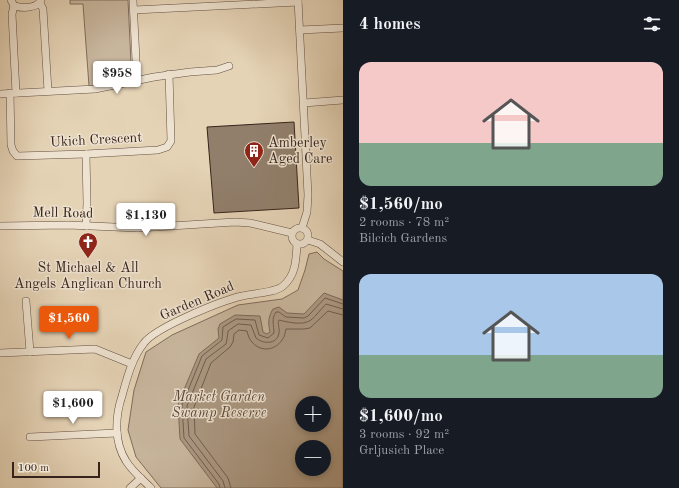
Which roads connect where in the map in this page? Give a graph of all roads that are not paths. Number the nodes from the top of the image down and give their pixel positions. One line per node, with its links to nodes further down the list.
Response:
1 (133, 0): 5 (street)
2 (298, 1): 5 (street); 7 (street)
3 (41, 2): 4 (street); 11 (street)
4 (12, 3): 12 (street)
5 (134, 10): 10 (street)
6 (343, 28): 7 (street)
7 (300, 30): 15 (street)
8 (229, 66): 9 (street)
9 (169, 74): 10 (street); 16 (street, Ukich Crescent)
10 (137, 80): 11 (street)
11 (48, 91): 12 (street)
12 (13, 93): 13 (street); 16 (street, Ukich Crescent)
13 (0, 94)
14 (343, 100): 15 (street)
15 (304, 103): 19 (street)
16 (86, 154): 18 (street)
17 (0, 226): 18 (street, Mell Road)
18 (86, 226): 20 (street, Mell Road)
19 (302, 228): 20 (street); 21 (street)
20 (292, 233): 22 (street)
21 (308, 240): 22 (street); 23 (street)
22 (297, 244): 27 (street, Garden Road)
23 (343, 262)
24 (26, 301): 25 (street)
25 (30, 352): 26 (street); 27 (street)
26 (0, 353)
27 (132, 364): 28 (street, Garden Road)
28 (116, 433): 29 (street); 30 (street, Garden Road)
29 (30, 437)
30 (141, 478): 31 (street); 32 (street, Garden Road)
31 (130, 488)
32 (151, 488)

